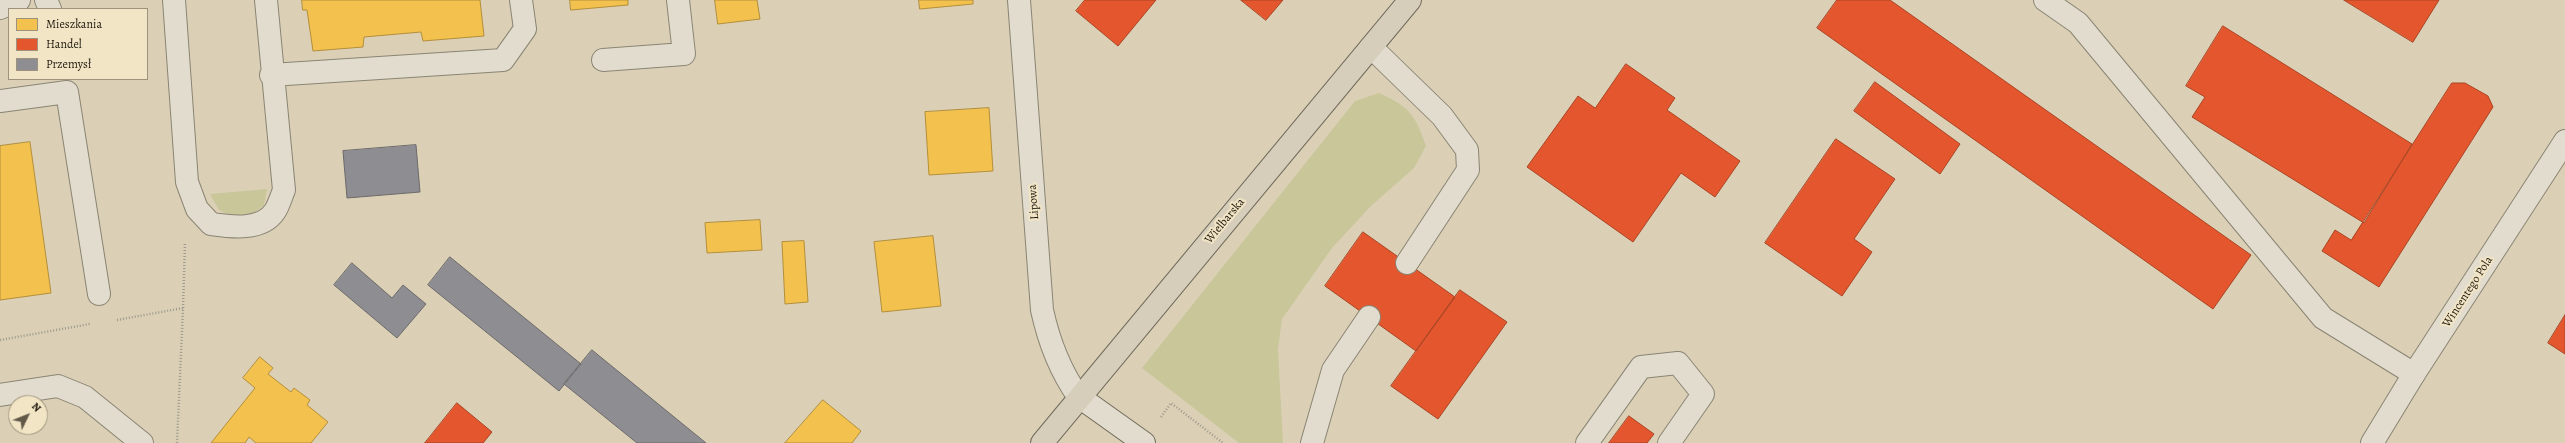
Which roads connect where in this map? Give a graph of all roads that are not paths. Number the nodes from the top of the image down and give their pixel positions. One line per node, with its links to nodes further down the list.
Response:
1 (19, 0): 9 (street)
2 (174, 0): 12 (street)
3 (266, 0): 12 (street)
4 (522, 0): 12 (street)
5 (678, 0): 11 (street)
6 (1019, 0): 21 (street, Lipowa)
7 (1410, 0): 10 (main road, Wielbarska)
8 (2045, 0): 19 (street)
9 (0, 8)
10 (1371, 47): 16 (street); 21 (main road, Wielbarska)
11 (603, 60)
12 (271, 75)
13 (66, 86): 14 (street); 17 (street)
14 (0, 101)
15 (2565, 141): 19 (street, Wincentego Pola)
16 (1407, 263)
17 (99, 294)
18 (1369, 317): 25 (street)
19 (2414, 374): 28 (street, Wincentego Pola)
20 (0, 396): 22 (street)
21 (1078, 396): 23 (main road, Wielbarska); 24 (street, Lipowa)
22 (142, 443)
23 (1042, 443)
24 (1144, 443)
25 (1312, 443)
26 (1587, 443): 27 (street)
27 (1669, 443)
28 (2372, 443)

